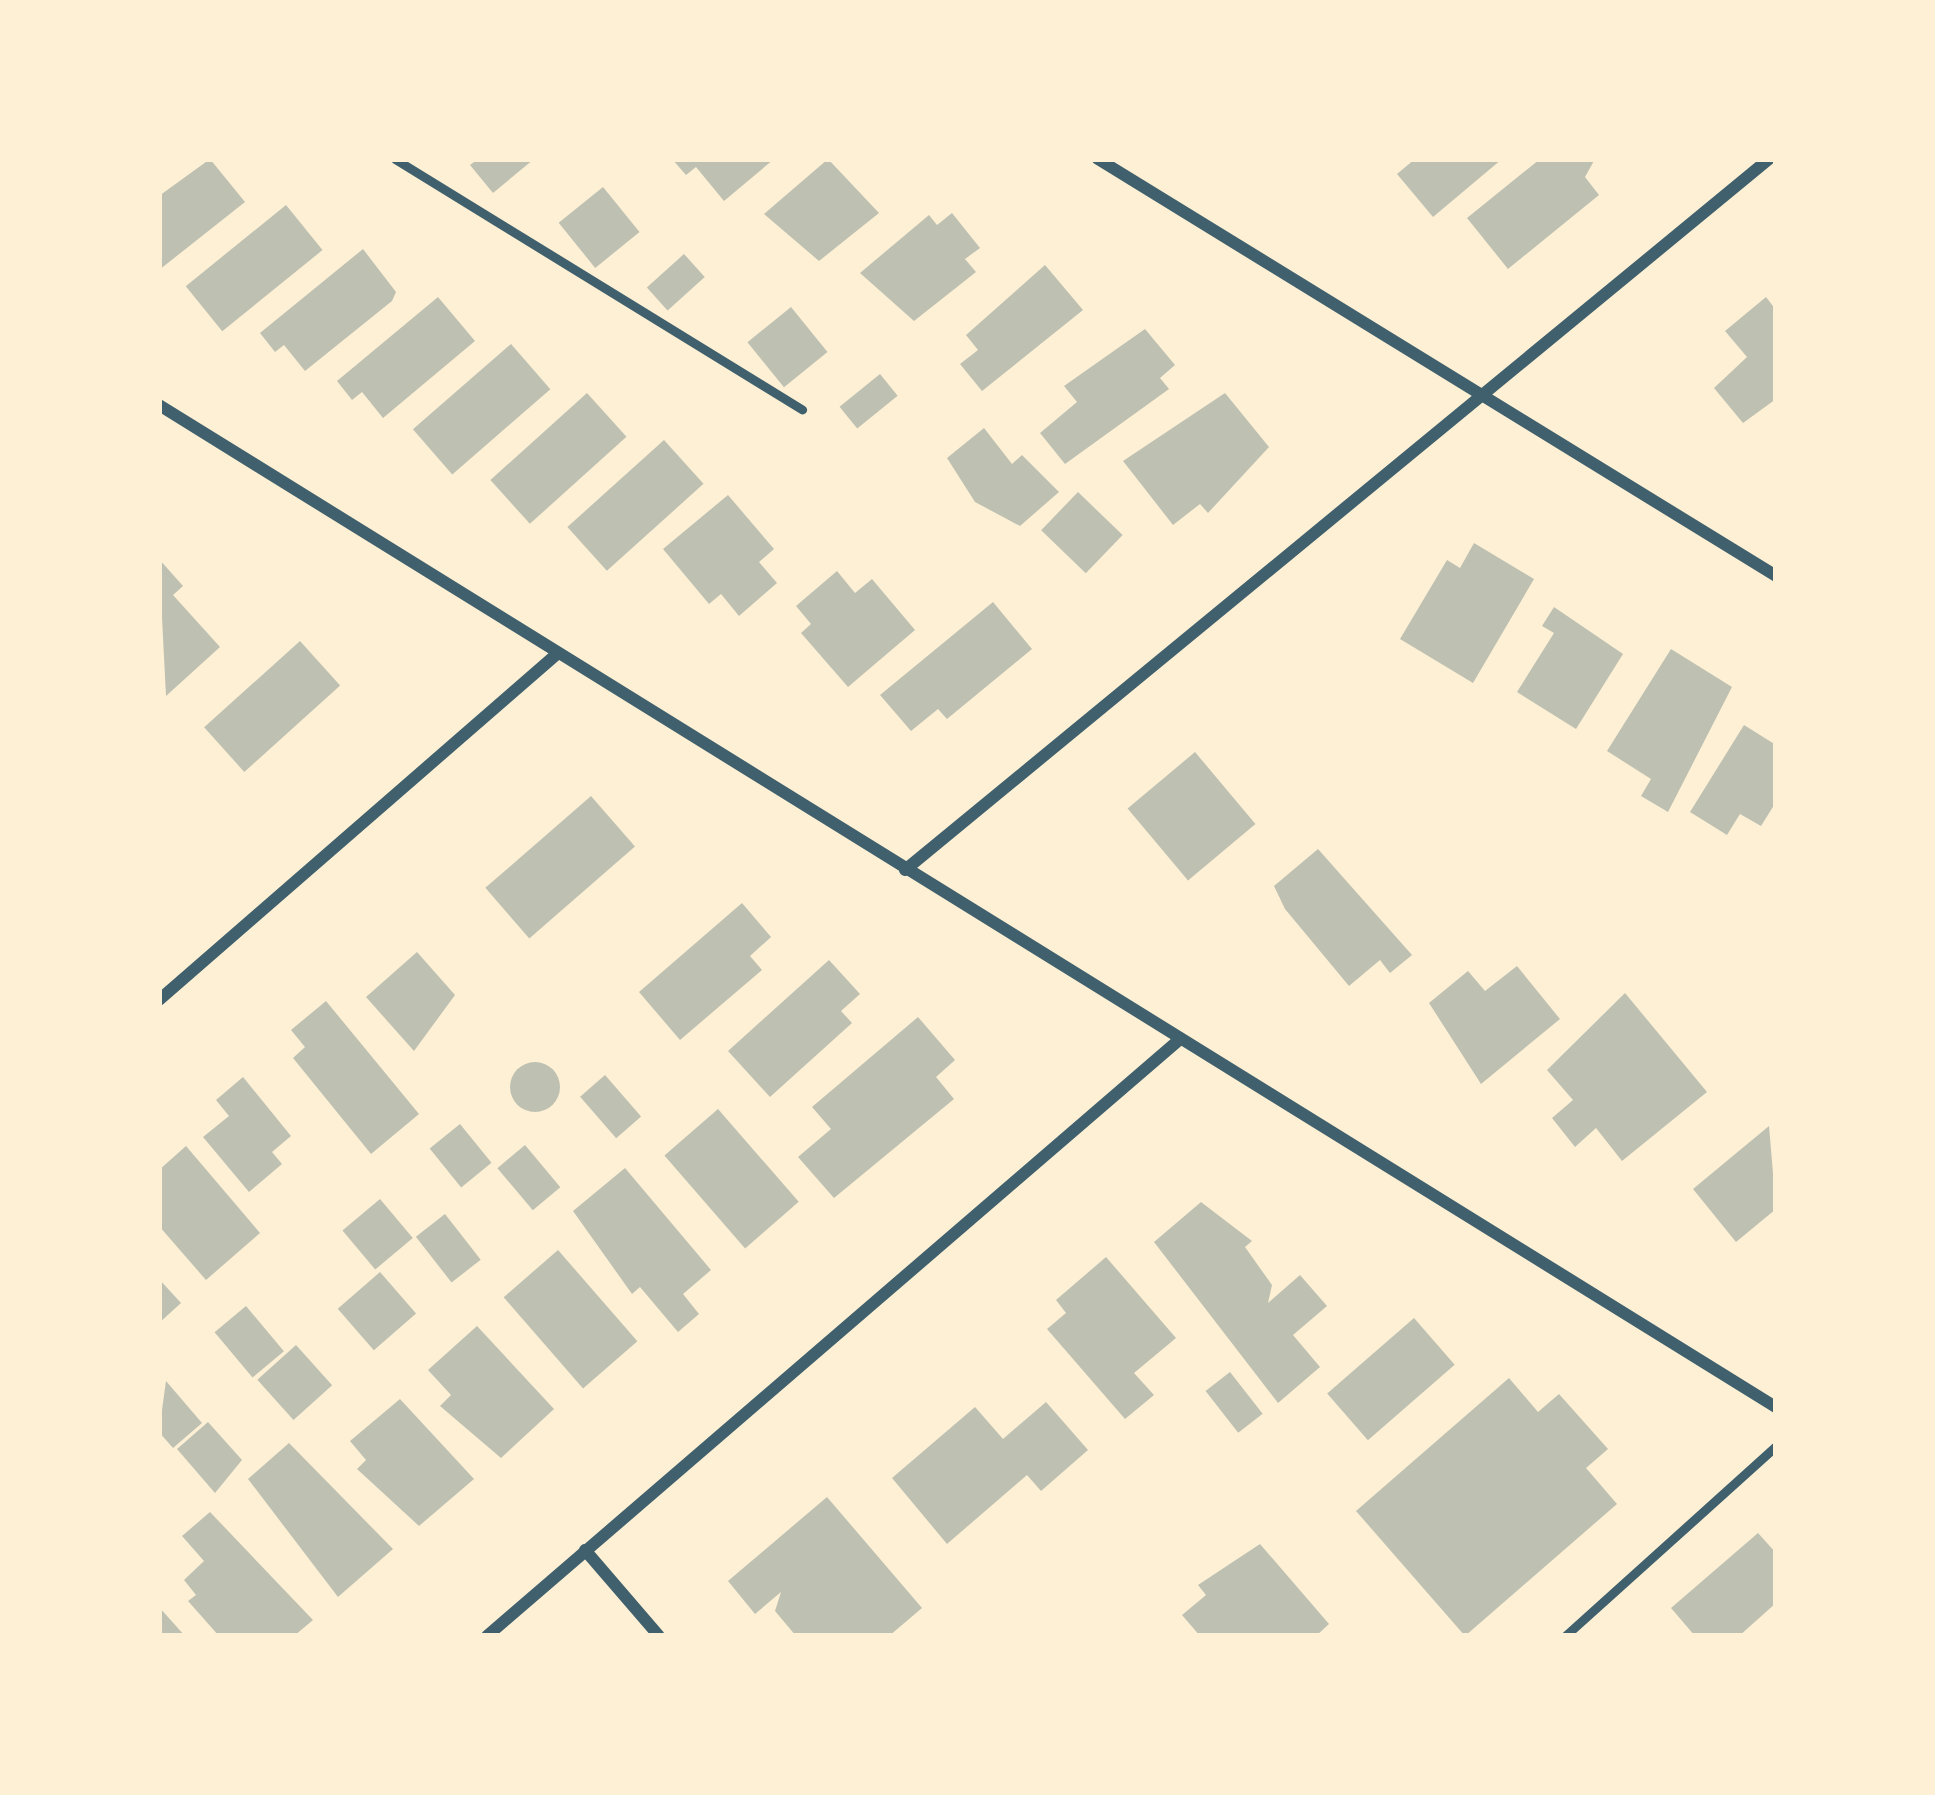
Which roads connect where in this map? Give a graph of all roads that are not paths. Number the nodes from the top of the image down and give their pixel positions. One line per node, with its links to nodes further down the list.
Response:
1 (395, 159): 6 (lane)
2 (1098, 159): 4 (street)
3 (1768, 159): 4 (street)
4 (1482, 395): 7 (street); 9 (street)
5 (159, 405): 8 (street)
6 (802, 409)
7 (1776, 576)
8 (558, 653): 9 (street); 10 (street)
9 (905, 870): 11 (street)
10 (159, 1000)
11 (1180, 1040): 12 (street); 14 (street)
12 (1776, 1407)
13 (1776, 1446): 17 (lane)
14 (585, 1550): 15 (street); 16 (street)
15 (487, 1636)
16 (658, 1636)
17 (1564, 1636)

